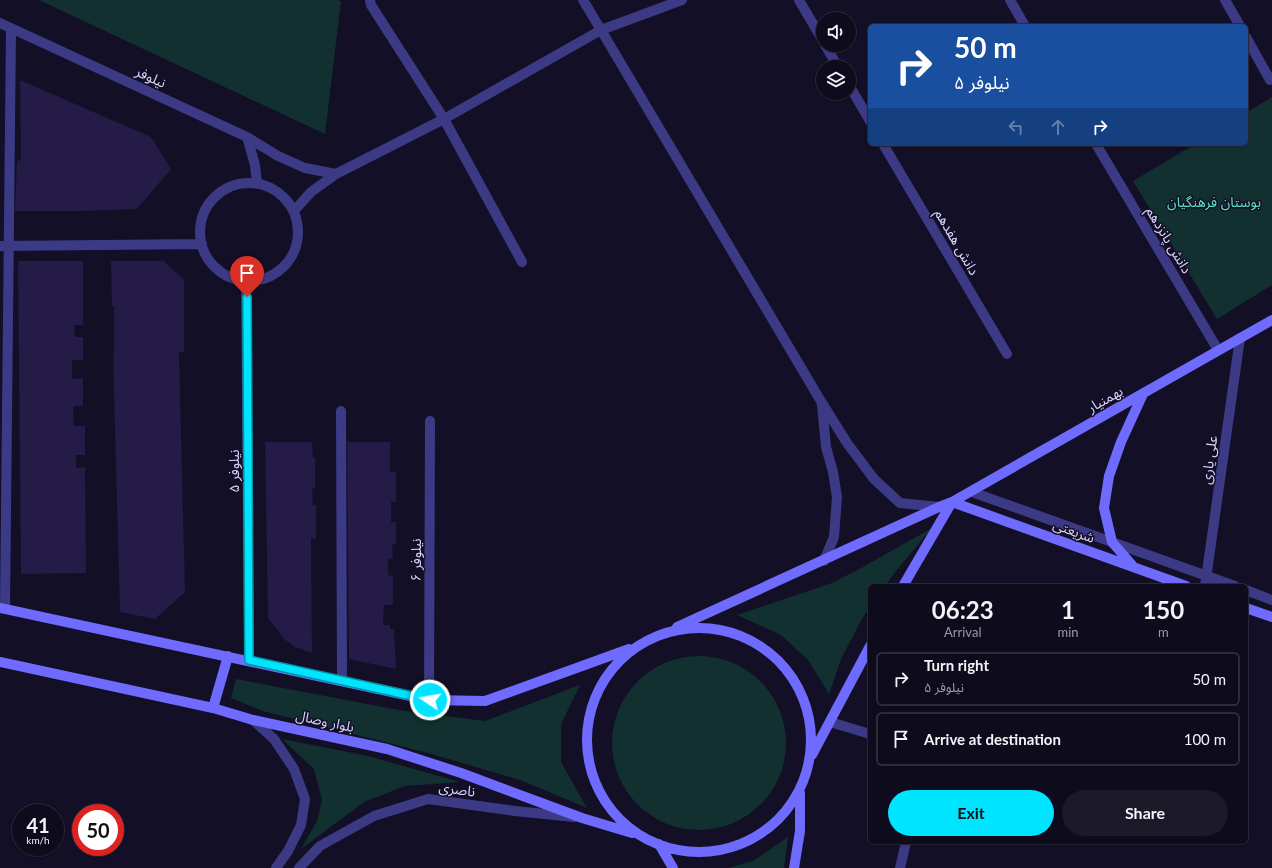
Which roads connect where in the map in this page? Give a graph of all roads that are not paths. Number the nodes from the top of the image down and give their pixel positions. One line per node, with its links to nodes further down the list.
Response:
1 (370, 0): 17 (street)
2 (583, 0): 12 (street)
3 (682, 0): 12 (street)
4 (799, 0): 11 (street)
5 (1010, 0): 8 (street)
6 (1225, 0): 9 (street)
7 (0, 23): 10 (street, نيلوفر)
8 (1024, 24)
9 (1239, 24)
10 (11, 28): 18 (street, نيلوفر); 25 (street)
11 (816, 29)
12 (601, 30): 17 (street); 33 (street)
13 (1248, 41): 14 (street)
14 (1270, 80)
15 (856, 98): 16 (street)
16 (868, 118)
17 (444, 119): 21 (street); 26 (street)
18 (247, 137): 21 (street, نيلوفر); 22 (street)
19 (884, 146): 31 (street, دانش هفدهم)
20 (1097, 146): 30 (street, دانش پانزدهم)
21 (336, 174): 23 (street)
22 (257, 183): 23 (street); 24 (street)
23 (294, 211): 27 (street)
24 (202, 244): 25 (street); 27 (street)
25 (4, 246): 48 (street)
26 (522, 262)
27 (246, 281): 55 (street, نیلوفر ۵)
28 (1272, 320): 29 (main road, بهمنیار)
29 (1240, 338): 30 (main road, بهمنیار); 42 (street, علی یاری)
30 (1218, 350): 32 (main road, بهمنیار)
31 (1007, 354)
32 (1143, 394): 36 (main road, بهمنیار); 39 (main road)
33 (822, 403): 38 (street); 40 (street)
34 (341, 411): 57 (street)
35 (430, 421): 58 (street, نیلوفر ۶)
36 (972, 492): 37 (main road, بهمنیار); 39 (street)
37 (952, 502): 38 (main road, بهمنیار); 41 (main road, شریعتی); 43 (main road)
38 (939, 507): 40 (main road, بهمنیار)
39 (1112, 542): 41 (main road); 42 (street)
40 (824, 561): 51 (main road, بهمنیار)
41 (1134, 567): 44 (main road, شریعتی)
42 (1206, 581): 45 (street)
43 (904, 584)
44 (1175, 584)
45 (1223, 584)
46 (1248, 591): 47 (street)
47 (1272, 600)
48 (3, 608): 54 (main road)
49 (1248, 609): 50 (main road)
50 (1272, 617)
51 (666, 632): 52 (main road); 63 (main road)
52 (633, 648): 58 (main road); 66 (main road)
53 (868, 650): 61 (main road)
54 (228, 656): 55 (main road); 59 (main road)
55 (249, 660): 57 (main road)
56 (0, 662): 59 (main road, بلوار وصال)
57 (342, 681): 58 (main road)
58 (430, 700)
59 (213, 708): 60 (main road, بلوار وصال)
60 (253, 720): 65 (main road, بلوار وصال); 69 (street)
61 (830, 722): 62 (street); 63 (main road)
62 (868, 733)
63 (812, 757): 64 (main road)
64 (800, 793): 67 (main road); 72 (main road)
65 (582, 818): 66 (main road, بلوار وصال); 70 (street, ناصری)
66 (636, 834): 67 (main road)
67 (659, 844): 71 (main road)
68 (906, 844): 73 (street)
69 (276, 868)
70 (299, 868)
71 (673, 868)
72 (794, 868)
73 (900, 868)

